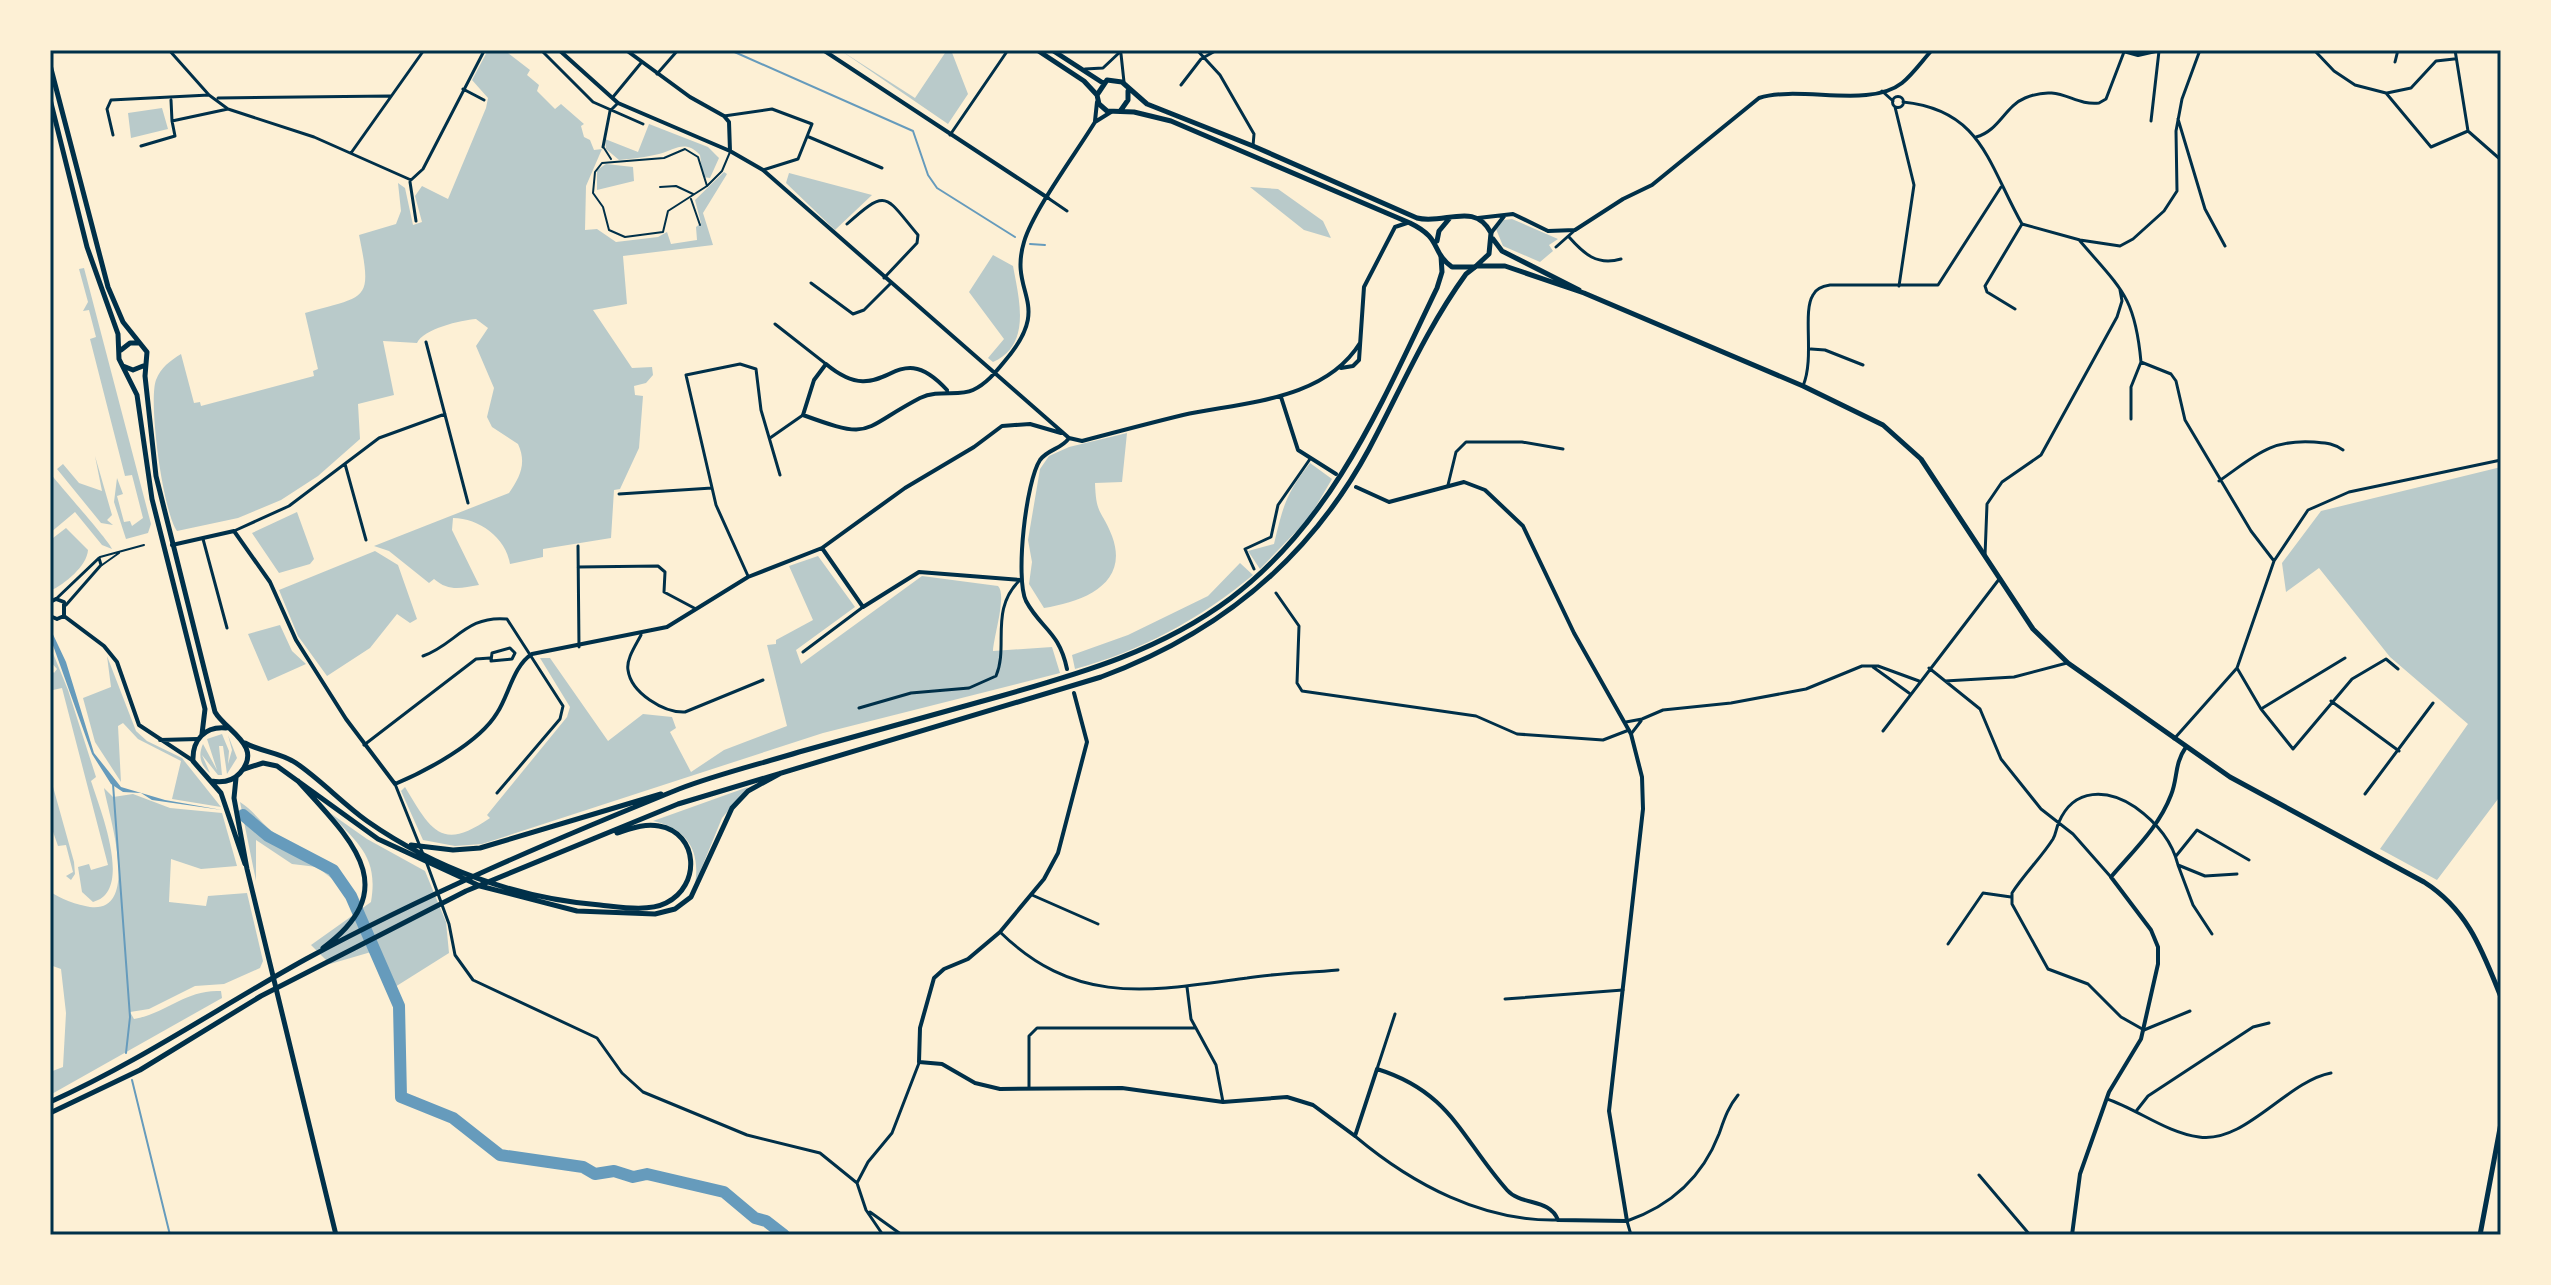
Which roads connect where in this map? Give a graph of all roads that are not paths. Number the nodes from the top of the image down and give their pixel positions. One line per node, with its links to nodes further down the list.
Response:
1 (169, 50): 36 (street)
2 (424, 50): 37 (street)
3 (541, 50): 49 (street)
4 (559, 50): 40 (street)
5 (626, 50): 25 (street)
6 (678, 50): 28 (street)
7 (823, 50): 59 (street)
8 (1008, 50): 59 (street)
9 (1037, 50): 38 (main road)
10 (1052, 50): 27 (main road)
11 (1120, 50): 27 (street); 32 (street)
12 (1197, 50): 22 (street)
13 (1217, 50): 22 (street)
14 (1932, 50): 31 (street)
15 (2160, 50): 21 (street); 54 (street)
16 (2200, 50): 52 (street)
17 (2310, 50): 35 (street)
18 (2398, 50): 24 (street)
19 (2455, 50): 23 (street)
20 (484, 51): 33 (street)
21 (2122, 51): 61 (street)
22 (1206, 56): 30 (street); 63 (street)
23 (2454, 59): 35 (street); 57 (street)
24 (2395, 62)
25 (641, 63): 28 (street); 40 (street)
26 (50, 65): 106 (main road)
27 (1081, 69): 29 (main road)
28 (657, 74): 51 (street)
29 (1103, 83): 32 (main road); 38 (main road)
30 (1181, 85)
31 (1894, 87): 34 (street); 44 (street)
32 (1127, 88): 50 (main road); 63 (main road)
33 (463, 89): 43 (street); 71 (street)
34 (1882, 91): 45 (street); 89 (street)
35 (2386, 93): 57 (street)
36 (209, 95): 39 (street); 42 (street)
37 (390, 96): 39 (street); 66 (street)
38 (1097, 97): 50 (main road); 55 (street)
39 (216, 98): 48 (street)
40 (612, 98): 46 (street)
41 (50, 99): 109 (main road)
42 (171, 100): 53 (street); 58 (street)
43 (484, 100)
44 (1902, 100): 45 (street); 47 (street); 61 (street)
45 (1893, 101): 47 (street)
46 (618, 103): 49 (street); 65 (street)
47 (1895, 107): 100 (street)
48 (228, 109): 53 (street); 66 (street)
49 (610, 111): 56 (street); 64 (street)
50 (1115, 112): 55 (street); 79 (main road)
51 (724, 116): 60 (street); 65 (street)
52 (2178, 119): 90 (street); 91 (street)
53 (172, 121): 62 (street)
54 (2151, 121)
55 (1095, 122): 76 (street)
56 (643, 124)
57 (2468, 131): 68 (street)
58 (113, 135)
59 (950, 135): 76 (street)
60 (809, 137): 69 (street); 70 (street)
61 (1976, 137): 74 (street)
62 (141, 146)
63 (1253, 146): 81 (main road)
64 (603, 147): 67 (lane)
65 (730, 151): 70 (street); 72 (lane)
66 (351, 153): 71 (street)
67 (612, 160): 72 (lane); 75 (lane)
68 (2501, 160)
69 (882, 168)
70 (763, 170): 97 (street)
71 (411, 180): 82 (street)
72 (707, 186): 75 (lane)
73 (660, 187): 75 (lane)
74 (2001, 187): 85 (street); 100 (street)
75 (692, 197): 86 (lane)
76 (1048, 198): 77 (street); 118 (street)
77 (1067, 211)
78 (1506, 213): 80 (street); 88 (street); 89 (street)
79 (1390, 214): 83 (main road); 87 (street)
80 (1478, 218): 81 (main road); 88 (main road)
81 (1449, 219): 92 (main road)
82 (416, 221)
83 (1410, 223): 87 (street); 92 (main road)
84 (847, 224): 97 (street)
85 (2022, 224): 90 (street); 103 (street)
86 (700, 225)
87 (1395, 227): 107 (street)
88 (1491, 235): 96 (main road); 102 (main road)
89 (1568, 235): 93 (street); 95 (street)
90 (2080, 240): 101 (street)
91 (2225, 246)
92 (1437, 247): 94 (main road)
93 (1556, 247)
94 (1441, 256): 96 (main road); 210 (main road)
95 (1621, 259)
96 (1477, 266): 102 (main road); 204 (main road)
97 (884, 278): 99 (street)
98 (811, 283): 99 (street)
99 (891, 283): 118 (street)
100 (1899, 286): 108 (street)
101 (2120, 288): 112 (street); 151 (street)
102 (1584, 293): 119 (main road)
103 (2015, 309)
104 (775, 324): 113 (street)
105 (426, 342): 122 (street)
106 (138, 343): 109 (main road); 114 (main road)
107 (1360, 343): 110 (street); 111 (street)
108 (1811, 349): 115 (street); 119 (street)
109 (119, 355): 116 (main road)
110 (1353, 355): 111 (street); 117 (street)
111 (1359, 360): 117 (street)
112 (2141, 362): 125 (street); 137 (street)
113 (826, 364): 120 (street); 123 (street)
114 (144, 365): 116 (main road); 147 (main road)
115 (1863, 365)
116 (123, 366): 196 (main road)
117 (1338, 368): 121 (street)
118 (996, 373): 120 (street); 124 (street)
119 (1803, 386): 151 (main road)
120 (947, 390): 123 (street)
121 (1281, 397): 129 (street); 132 (street)
122 (445, 414): 134 (street); 142 (street)
123 (803, 415): 128 (street)
124 (1044, 418): 126 (street); 127 (street)
125 (2131, 419)
126 (1030, 424): 127 (street); 149 (street)
127 (1061, 433): 129 (street)
128 (770, 438): 136 (street); 140 (street)
129 (1069, 438): 159 (street)
130 (1563, 449): 138 (street)
131 (2343, 450): 137 (street)
132 (1310, 459): 135 (street); 156 (street)
133 (2501, 460): 153 (street)
134 (345, 464): 143 (street); 145 (street)
135 (1336, 474)
136 (780, 475)
137 (2219, 481): 153 (street)
138 (1448, 485): 139 (street); 192 (street)
139 (1356, 487)
140 (712, 488): 141 (street); 157 (street)
141 (619, 494)
142 (468, 503)
143 (234, 531): 144 (street); 200 (street)
144 (203, 538): 147 (street); 168 (street)
145 (366, 540)
146 (144, 545): 150 (lane)
147 (172, 545): 193 (main road)
148 (578, 546): 155 (street)
149 (822, 548): 157 (street); 164 (street)
150 (119, 552): 152 (lane); 154 (lane)
151 (1985, 556): 158 (main road)
152 (99, 558): 154 (street); 161 (street)
153 (2274, 561): 179 (street)
154 (101, 565): 163 (street)
155 (578, 567): 165 (street); 170 (street)
156 (1254, 569)
157 (748, 577): 165 (street)
158 (2000, 578): 176 (main road); 178 (street)
159 (1020, 580): 164 (street); 180 (street); 189 (street)
160 (1276, 593): 195 (street)
161 (56, 599): 162 (street); 163 (street)
162 (50, 602)
163 (66, 605): 167 (street)
164 (863, 607): 171 (street)
165 (696, 609): 169 (street)
166 (50, 616): 167 (street)
167 (64, 616): 198 (street)
168 (227, 628)
169 (641, 635): 170 (street); 182 (street)
170 (579, 647): 172 (street)
171 (803, 652)
172 (532, 654): 173 (street); 209 (street); 211 (street)
173 (423, 656)
174 (490, 658): 174 (street); 200 (street)
175 (2345, 658): 190 (street)
176 (2068, 663): 184 (street); 197 (main road)
177 (1869, 665): 183 (street); 186 (street); 191 (street)
178 (1929, 668): 183 (street); 184 (street)
179 (2237, 668): 190 (street); 197 (street)
180 (1067, 669)
181 (2398, 669): 187 (street)
182 (763, 680)
183 (1919, 681): 186 (street)
184 (1945, 681): 213 (street)
185 (1074, 693): 223 (street)
186 (1910, 694): 194 (street)
187 (2331, 701): 190 (street); 202 (street)
188 (2433, 703): 202 (street)
189 (859, 708)
190 (2261, 709)
191 (1642, 719): 192 (street); 195 (street)
192 (1626, 722): 195 (street)
193 (229, 729): 196 (main road); 199 (main road)
194 (1883, 731)
195 (1630, 732): 232 (street)
196 (200, 737): 198 (street); 203 (main road)
197 (2174, 739): 201 (main road)
198 (158, 740): 203 (street)
199 (245, 743): 205 (main road); 216 (main road)
200 (364, 745): 209 (street)
201 (2186, 747): 214 (street); 233 (main road)
202 (2399, 751): 212 (street)
203 (193, 761): 208 (main road)
204 (793, 767): 206 (main road); 215 (main road)
205 (244, 769): 206 (main road); 207 (main road)
206 (292, 775): 229 (main road)
207 (236, 777): 208 (main road); 220 (main road)
208 (211, 781): 220 (main road)
209 (395, 784): 253 (street)
210 (685, 787): 216 (main road); 229 (main road)
211 (497, 793)
212 (2365, 794)
213 (2058, 823): 214 (street); 222 (street); 224 (street)
214 (2156, 825): 217 (street); 222 (street)
215 (593, 841): 216 (main road); 249 (main road)
216 (405, 844)
217 (2176, 856): 218 (street); 219 (street)
218 (2249, 860)
219 (2178, 865): 221 (street); 227 (street)
220 (247, 869): 257 (main road)
221 (2237, 874)
222 (2111, 877): 239 (street)
223 (1032, 895): 225 (street); 226 (street)
224 (2011, 897): 228 (street); 239 (street)
225 (1098, 924)
226 (1000, 932): 231 (street); 240 (street)
227 (2212, 934)
228 (1948, 944)
229 (309, 958): 246 (main road)
230 (1338, 970): 231 (street)
231 (1187, 987): 238 (street)
232 (1623, 990): 234 (street); 256 (street)
233 (2501, 997)
234 (1505, 999)
235 (2190, 1011): 239 (street)
236 (1395, 1014): 241 (street)
237 (2269, 1023): 248 (street)
238 (1194, 1028): 243 (street); 247 (street)
239 (2144, 1030): 245 (street)
240 (919, 1062): 243 (street); 253 (street)
241 (1377, 1069): 251 (street); 255 (street)
242 (2331, 1073): 248 (street)
243 (1029, 1088): 247 (street)
244 (1738, 1095): 256 (street)
245 (2107, 1099): 248 (street); 262 (street)
246 (50, 1102)
247 (1223, 1102): 251 (street)
248 (2137, 1110)
249 (50, 1113)
250 (2501, 1123): 263 (main road)
251 (1355, 1136): 255 (street)
252 (1979, 1175): 261 (street)
253 (857, 1183): 254 (street)
254 (866, 1210): 258 (street); 259 (street)
255 (1558, 1220): 256 (street)
256 (1627, 1221): 260 (street)
257 (336, 1235)
258 (883, 1235)
259 (902, 1235)
260 (1631, 1235)
261 (2030, 1235)
262 (2072, 1235)
263 (2480, 1235)

